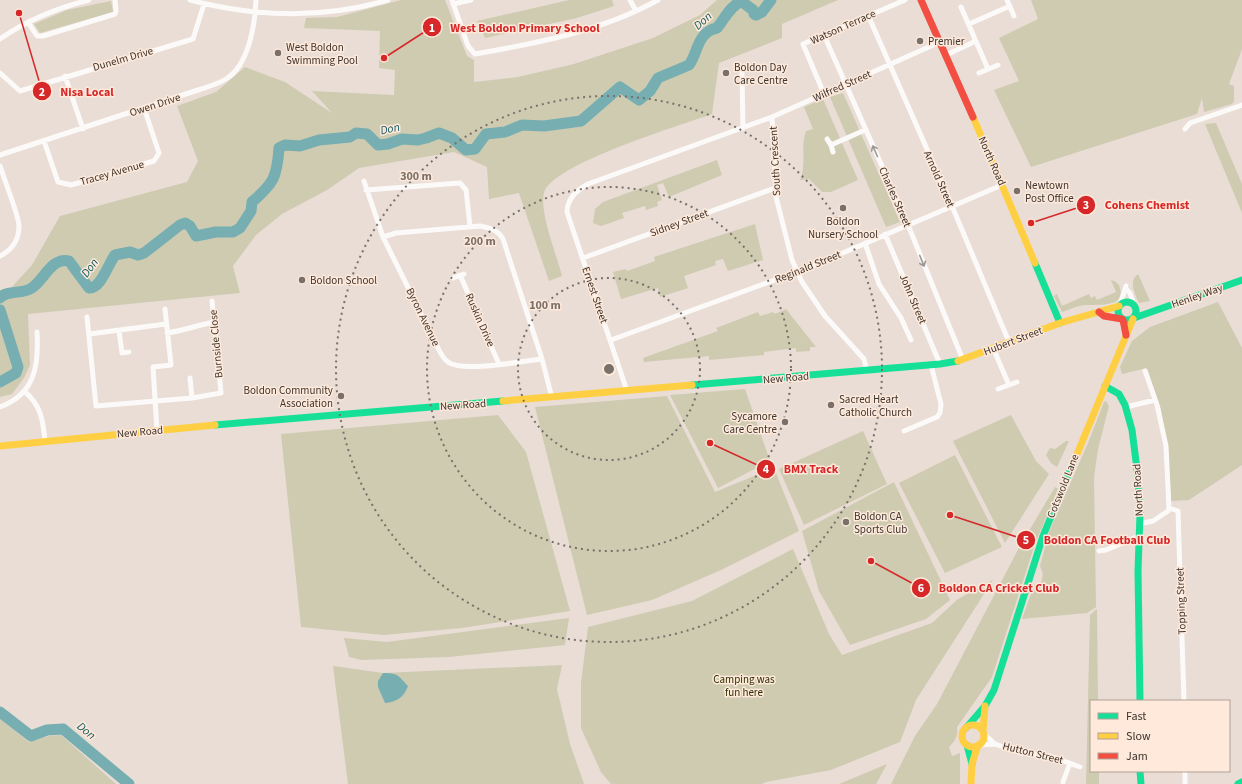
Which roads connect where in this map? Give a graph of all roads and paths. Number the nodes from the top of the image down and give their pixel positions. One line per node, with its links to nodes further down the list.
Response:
1 (89, 0): 12 (street)
2 (115, 0): 21 (street)
3 (190, 0): 14 (street)
4 (256, 0): 18 (street, Owen Drive)
5 (388, 0): 18 (street)
6 (471, 0): 13 (street)
7 (630, 0): 17 (street)
8 (658, 0): 17 (street)
9 (905, 0): 19 (street, Watson Terrace)
10 (921, 0): 26 (main road, North Road)
11 (1008, 0): 15 (street)
12 (69, 2): 21 (street)
13 (453, 2): 17 (street)
14 (204, 4): 18 (street); 34 (street, Dunelm Drive)
15 (1010, 6): 20 (street); 22 (street)
16 (961, 7): 22 (street)
17 (636, 11)
18 (255, 13): 38 (street, Owen Drive)
19 (868, 16): 23 (street, Watson Terrace); 28 (street, Arnold Street)
20 (1014, 16)
21 (28, 22): 24 (street)
22 (969, 24): 25 (street)
23 (824, 35): 35 (street, Charles Street); 36 (street, Watson Terrace)
24 (0, 39)
25 (976, 41): 27 (street); 30 (street)
26 (940, 42): 27 (main road, North Road); 28 (street, Wilfred Street)
27 (946, 55): 51 (main road, North Road)
28 (889, 65): 35 (street, Wilfred Street); 55 (street, Arnold Street)
29 (998, 65): 30 (street)
30 (988, 69): 31 (street)
31 (979, 72)
32 (0, 73): 34 (street, Dunelm Drive)
33 (742, 73): 40 (street)
34 (65, 76): 41 (street)
35 (845, 84): 36 (street, Wilfred Street); 43 (street, Charles Street)
36 (824, 94): 39 (street, Wilfred Street)
37 (1242, 105): 42 (street)
38 (144, 108): 41 (street, Owen Drive); 45 (street, Tracey Avenue)
39 (772, 117): 40 (street, Wilfred Street); 52 (street, South Crescent)
40 (743, 128): 54 (street, Wilfred Street)
41 (83, 129): 45 (street, Owen Drive)
42 (1185, 129)
43 (865, 130): 46 (street); 56 (street, Charles Street, one-way to 43)
44 (827, 138): 46 (street)
45 (44, 141): 48 (street, Owen Drive)
46 (831, 145): 47 (street)
47 (833, 152)
48 (0, 155)
49 (0, 166): 61 (street)
50 (364, 181): 53 (street, Byron Avenue)
51 (1002, 185): 55 (street, Reginald Street); 76 (main road, North Road)
52 (775, 188): 62 (street, Sidney Street); 63 (street, South Crescent)
53 (366, 190): 57 (street); 59 (street, Byron Avenue)
54 (570, 198): 62 (street, Ernest Street)
55 (952, 206): 56 (street, Reginald Street); 85 (street, Arnold Street)
56 (908, 225): 58 (street, Reginald Street); 89 (street, Charles Street, one-way to 89)
57 (470, 226): 59 (street); 88 (street)
58 (885, 234): 60 (street, Reginald Street); 91 (street, John Street)
59 (383, 237): 90 (street, Byron Avenue)
60 (865, 243): 63 (street, Reginald Street); 84 (street)
61 (0, 256)
62 (582, 258): 83 (street, Ernest Street)
63 (797, 272): 83 (street, Reginald Street); 93 (street, South Crescent)
64 (453, 278): 90 (street, Ruskin Drive)
65 (1242, 280): 70 (main road, Henley Way)
66 (212, 301): 75 (street, Burnside Close)
67 (1120, 305): 68 (main road); 68 (street); 71 (main road, Hubert Street); 74 (main road)
68 (1135, 306): 70 (main road); 73 (main road)
69 (165, 309): 77 (street)
70 (1151, 311): 73 (main road, Henley Way)
71 (1099, 312): 74 (main road); 76 (main road, Hubert Street)
72 (87, 317): 81 (street)
73 (1134, 318): 74 (main road); 82 (main road, Cotswold Lane)
74 (1122, 319): 82 (main road)
75 (214, 322): 80 (street); 102 (street, Burnside Close)
76 (1060, 323): 85 (main road, Hubert Street)
77 (166, 324): 78 (street); 80 (street)
78 (119, 331): 81 (street); 87 (street)
79 (37, 332): 100 (street)
80 (167, 333): 105 (street)
81 (89, 334): 105 (street, Burnside Close)
82 (1126, 335): 98 (main road, Cotswold Lane)
83 (611, 340): 101 (street, Ernest Street)
84 (911, 340)
85 (1009, 342): 86 (main road, Hubert Street)
86 (993, 348): 89 (main road, Hubert Street); 97 (street)
87 (129, 352)
88 (542, 359): 90 (street, Byron Avenue); 103 (street)
89 (963, 360): 91 (main road, Hubert Street)
90 (499, 364)
91 (940, 364): 92 (main road, Hubert Street)
92 (928, 365): 93 (main road, New Road); 109 (street)
93 (867, 371): 101 (main road, New Road)
94 (1145, 371): 104 (street)
95 (190, 378): 102 (street)
96 (1017, 382): 97 (street)
97 (1008, 385): 99 (street)
98 (1106, 386): 107 (main road, North Road); 118 (main road, Cotswold Lane)
99 (998, 389)
100 (24, 391): 106 (street); 110 (street)
101 (627, 392): 103 (main road, New Road)
102 (192, 398): 105 (street, Burnside Close)
103 (552, 398): 108 (main road, New Road)
104 (1156, 400): 107 (street); 112 (street)
105 (155, 401): 108 (street)
106 (0, 407)
107 (1126, 407): 113 (main road, North Road)
108 (157, 430): 110 (main road, New Road)
109 (904, 432)
110 (45, 441): 111 (main road, New Road)
111 (0, 446)
112 (1169, 508): 113 (street); 117 (street, Topping Street)
113 (1139, 524): 114 (main road, North Road)
114 (1139, 536): 115 (street); 116 (main road, North Road)
115 (1098, 551)
116 (1140, 700)
117 (1184, 700)
118 (985, 706): 119 (main road, Cotswold Lane); 120 (main road, Cotswold Lane)
119 (966, 728): 120 (main road); 121 (main road)
120 (983, 732): 122 (street, Hutton Street); 123 (main road)
121 (967, 744): 123 (main road); 125 (main road)
122 (995, 744): 123 (street, Hutton Street); 124 (street, Hutton Street)
123 (979, 745): 125 (main road)
124 (1070, 763): 126 (street, Hutton Street); 129 (street, Hutton Street)
125 (972, 764): 131 (main road)
126 (1080, 767)
127 (1140, 772): 132 (main road)
128 (1185, 772): 133 (street)
129 (1063, 782)
130 (1242, 782): 134 (main road)
131 (970, 784)
132 (1141, 784)
133 (1185, 784)
134 (1238, 784)

